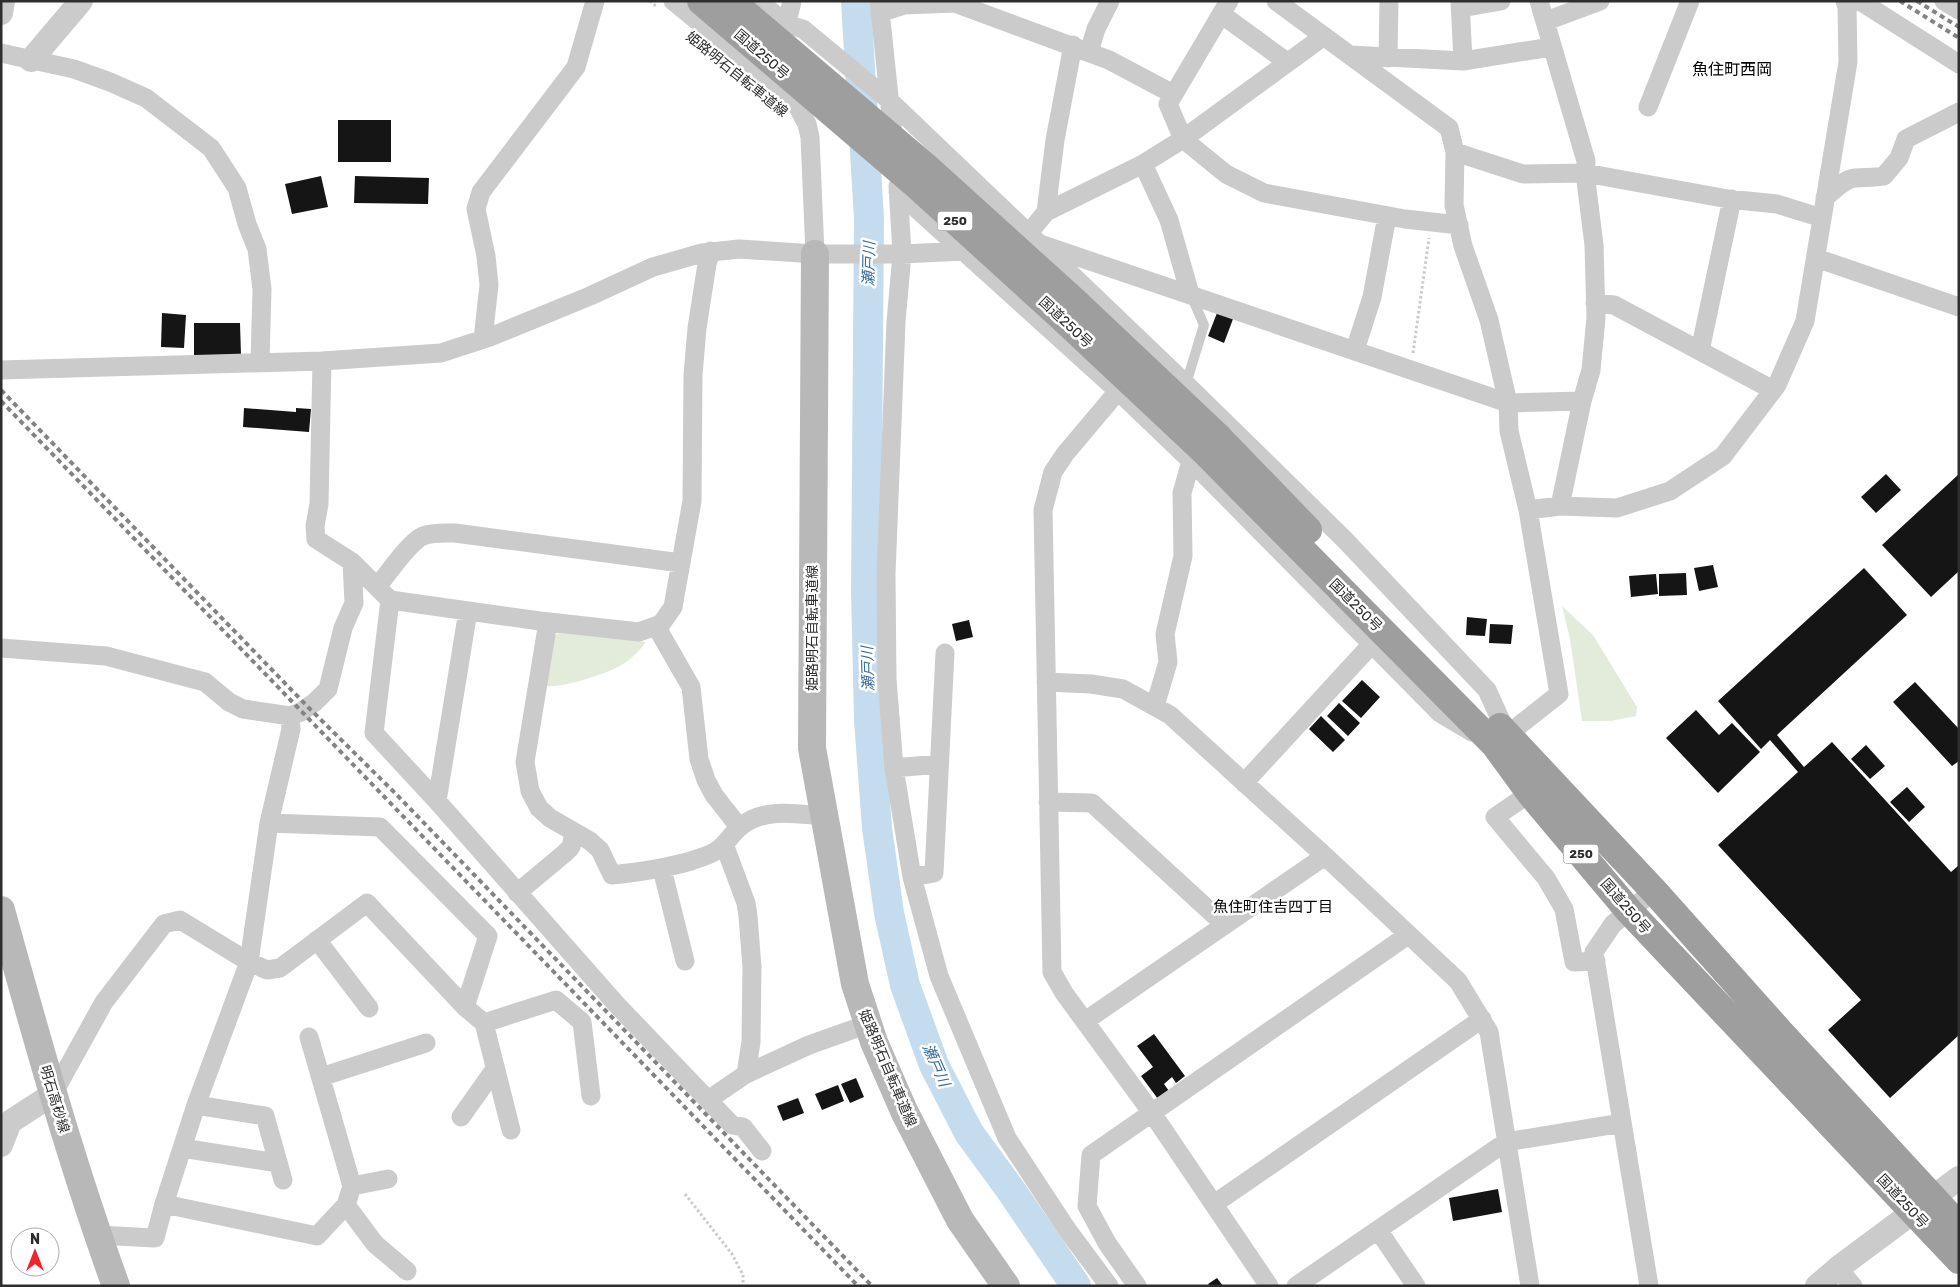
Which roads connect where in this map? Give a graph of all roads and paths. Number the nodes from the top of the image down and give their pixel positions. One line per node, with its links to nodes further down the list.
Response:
1 (3, 1): 24 (street)
2 (82, 1): 33 (street)
3 (595, 1): 63 (street)
4 (650, 1): 18 (path)
5 (701, 1): 75 (highway, 国道250号 / 250, bridge)
6 (731, 1): 75 (highway, 国道250号 / 250, bridge)
7 (759, 1): 26 (street)
8 (792, 1): 26 (street)
9 (1110, 1): 29 (street)
10 (1389, 1): 32 (street)
11 (1500, 1): 20 (street)
12 (1538, 1): 25 (street)
13 (1600, 1): 25 (street)
14 (1690, 1): 40 (street)
15 (1845, 1): 47 (street)
16 (1860, 1): 36 (street)
17 (1944, 1): 23 (street)
18 (665, 4): 37 (street)
19 (1287, 4): 27 (street)
20 (1461, 4): 34 (street)
21 (879, 7): 29 (street); 39 (street)
22 (1225, 8): 35 (street); 38 (street)
23 (1959, 10)
24 (1, 13)
25 (1546, 21): 28 (street)
26 (794, 27): 37 (street); 39 (street)
27 (1324, 36): 31 (street); 35 (street)
28 (1551, 47): 34 (street); 45 (street)
29 (1081, 49): 38 (street); 49 (street)
30 (1, 53): 33 (street)
31 (1350, 55): 32 (street); 43 (street)
32 (1388, 58): 34 (street)
33 (31, 60): 67 (street)
34 (1463, 61)
35 (1288, 62): 42 (street)
36 (1959, 64)
37 (774, 83): 57 (street)
38 (1173, 94): 42 (street)
39 (890, 101): 46 (street); 54 (street)
40 (1648, 106)
41 (1959, 112): 47 (street)
42 (1183, 139): 44 (street); 50 (street)
43 (1455, 152): 45 (street); 53 (street)
44 (1144, 164): 49 (street); 60 (street)
45 (1586, 173): 48 (street); 61 (street)
46 (898, 192): 56 (street); 58 (street)
47 (1825, 198): 51 (street)
48 (1732, 200): 51 (street); 65 (street)
49 (1046, 212): 54 (street)
50 (1387, 216): 52 (street); 64 (street)
51 (1822, 218): 59 (street)
52 (1432, 222): 53 (street); 69 (path)
53 (1459, 225): 74 (street)
54 (1034, 239): 56 (street); 60 (street); 70 (street)
55 (711, 251): 57 (street); 63 (street); 79 (street)
56 (965, 251): 58 (street); 72 (street)
57 (819, 254): 58 (street); 97 (main road, 姫路明石自転車道線)
58 (902, 254): 92 (street)
59 (1816, 258): 62 (street); 71 (street)
60 (1190, 294): 64 (street); 70 (lane)
61 (1595, 303): 65 (street); 73 (street)
62 (1959, 307)
63 (483, 339): 66 (street)
64 (1355, 350): 69 (street)
65 (1700, 351): 71 (street)
66 (322, 361): 67 (street); 78 (street)
67 (260, 362): 68 (street)
68 (1, 370)
69 (1410, 370): 74 (street)
70 (1186, 384): 75 (street); 90 (street)
71 (1773, 390): 76 (street)
72 (1118, 391): 75 (street); 87 (street)
73 (1582, 401): 74 (street); 76 (street)
74 (1508, 403): 77 (street)
75 (1203, 449): 84 (street); 88 (street); 90 (highway, 国道250号 / 250)
76 (1560, 506): 77 (street)
77 (1528, 510): 90 (street)
78 (352, 562): 80 (street); 89 (street)
79 (681, 563): 80 (street); 83 (street)
80 (384, 594): 81 (street); 95 (street)
81 (468, 611): 82 (street); 95 (street)
82 (548, 622): 83 (street); 100 (street)
83 (656, 626): 99 (street)
84 (1372, 645): 90 (street); 93 (street)
85 (1, 648): 89 (street)
86 (945, 653): 91 (street)
87 (1046, 682): 88 (street); 96 (street)
88 (1155, 706): 93 (street)
89 (290, 716): 98 (street)
90 (1501, 739): 94 (highway, 国道250号 / 250); 105 (highway, 国道250号 / 250)
91 (939, 764): 92 (street); 104 (street)
92 (894, 768): 104 (street)
93 (1244, 783): 102 (street)
94 (1530, 793): 108 (highway, 国道250号 / 250); 113 (street)
95 (437, 801): 106 (street)
96 (1048, 802): 109 (street); 118 (street)
97 (824, 816): 99 (street); 120 (main road, 姫路明石自転車道線)
98 (269, 823): 114 (street); 115 (street)
99 (739, 827): 101 (street)
100 (574, 832): 103 (street); 106 (street)
101 (724, 844): 103 (street); 124 (street)
102 (1325, 856): 109 (street); 110 (street)
103 (662, 869): 112 (street)
104 (912, 877): 148 (street)
105 (1654, 891): 108 (street); 144 (highway, 国道250号 / 250)
106 (517, 892): 128 (street)
107 (1, 910): 126 (main road, 明石高砂線)
108 (1629, 911): 113 (street); 144 (highway, 国道250号 / 250)
109 (1224, 924): 118 (street)
110 (1408, 936): 117 (street); 130 (street)
111 (317, 940): 114 (street); 115 (street); 116 (street)
112 (685, 961)
113 (1596, 961): 132 (street)
114 (249, 962): 126 (street); 129 (street)
115 (465, 1006): 119 (street)
116 (369, 1008)
117 (1482, 1019): 134 (street); 143 (street)
118 (1086, 1021): 130 (street)
119 (484, 1023): 123 (street); 127 (street)
120 (868, 1024): 124 (street); 156 (main road, 姫路明石自転車道線)
121 (309, 1037): 125 (street)
122 (426, 1043): 125 (street)
123 (495, 1069): 131 (street); 133 (street)
124 (746, 1074): 128 (street)
125 (321, 1077): 140 (street)
126 (52, 1094): 135 (street); 150 (main road, 明石高砂線)
127 (591, 1096)
128 (708, 1100): 137 (street)
129 (196, 1105): 136 (street); 136 (street)
130 (1152, 1113): 143 (street); 146 (street)
131 (461, 1118)
132 (1622, 1123): 134 (street); 163 (street)
133 (511, 1130)
134 (1506, 1142): 149 (street); 162 (street)
135 (1, 1145)
136 (182, 1148): 142 (street)
137 (762, 1151)
138 (1959, 1178): 144 (street)
139 (388, 1179): 140 (street)
140 (352, 1186): 145 (street)
141 (685, 1194): 155 (path)
142 (164, 1204): 145 (street); 150 (street)
143 (1214, 1204): 159 (street)
144 (1923, 1204): 147 (highway, 国道250号 / 250); 151 (highway, 国道250号 / 250); 152 (street)
145 (346, 1205): 153 (street)
146 (1088, 1206): 148 (street); 158 (street)
147 (1959, 1226)
148 (1066, 1228): 157 (street)
149 (1378, 1230): 160 (street); 161 (street)
150 (97, 1235): 154 (main road, 明石高砂線)
151 (1959, 1260)
152 (1838, 1268): 164 (street); 165 (street)
153 (407, 1270)
154 (116, 1286)
155 (743, 1286)
156 (1006, 1286)
157 (1109, 1286)
158 (1137, 1286)
159 (1269, 1286)
160 (1296, 1286)
161 (1416, 1286)
162 (1530, 1286)
163 (1649, 1286)
164 (1817, 1286)
165 (1853, 1286)

